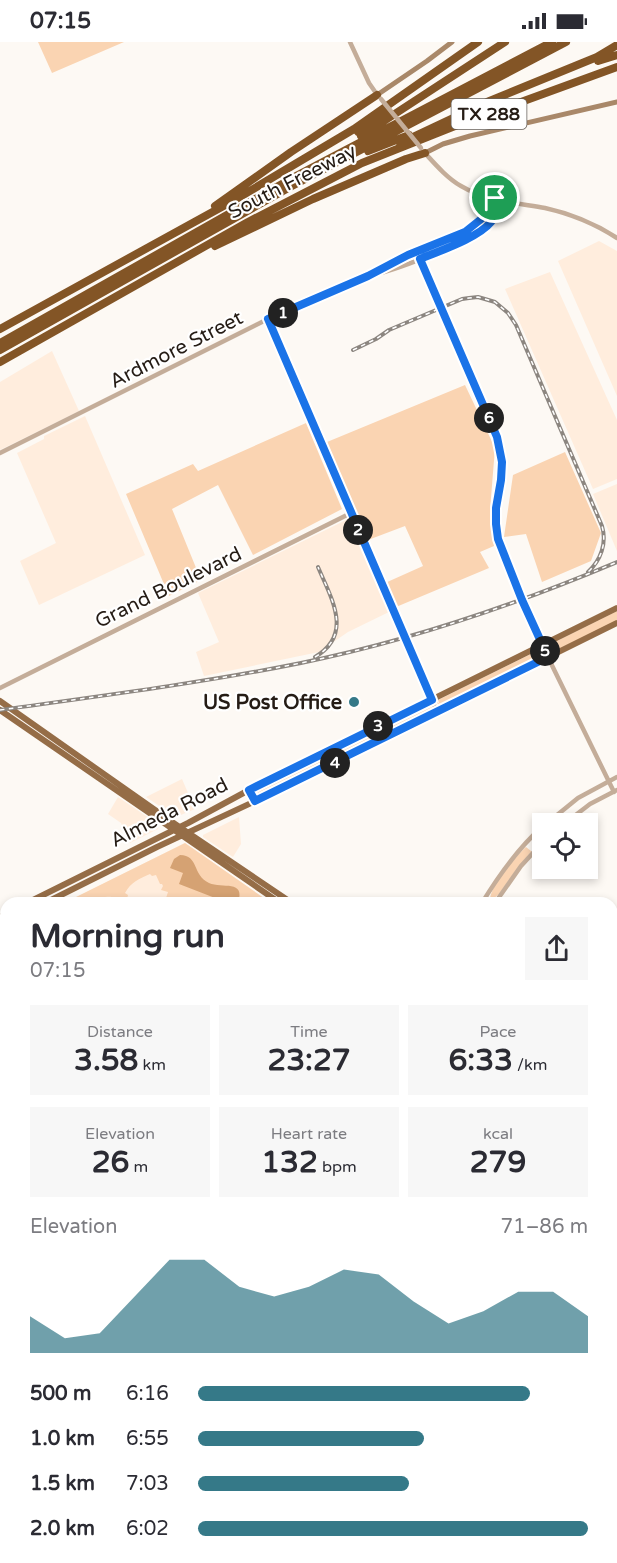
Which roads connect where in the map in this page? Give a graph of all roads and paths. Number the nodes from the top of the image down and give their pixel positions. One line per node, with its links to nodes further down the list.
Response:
1 (350, 42): 10 (street)
2 (452, 42): 10 (main road)
3 (478, 42): 16 (highway, South Freeway)
4 (505, 42): 9 (highway)
5 (552, 42): 14 (highway)
6 (566, 42): 17 (highway)
7 (615, 51): 12 (highway)
8 (617, 67): 15 (highway, South Freeway / TX 288)
9 (442, 83): 14 (highway); 16 (highway)
10 (379, 97): 13 (street, bridge); 20 (highway)
11 (617, 102): 13 (main road)
12 (427, 129): 15 (highway); 17 (highway)
13 (423, 151): 18 (street); 25 (highway)
14 (330, 158): 29 (highway)
15 (362, 163): 25 (highway, South Freeway / TX 288)
16 (289, 168): 20 (highway, South Freeway)
17 (290, 187): 30 (highway)
18 (495, 198): 19 (street); 21 (street, Ardmore Street)
19 (502, 200): 22 (street, Ardmore Street); 23 (street)
20 (190, 224): 28 (highway, South Freeway)
21 (466, 231): 22 (street); 26 (street, Ardmore Street)
22 (469, 237): 24 (street, Ardmore Street)
23 (617, 238)
24 (420, 259): 26 (street, Ardmore Street); 38 (street)
25 (157, 274): 31 (highway, South Freeway / TX 288)
26 (368, 276): 27 (street, Ardmore Street)
27 (268, 319): 34 (street, Ardmore Street); 35 (street)
28 (3, 328)
29 (0, 343)
30 (0, 350)
31 (22, 350): 32 (highway, South Freeway / TX 288); 33 (highway)
32 (0, 362)
33 (0, 366)
34 (0, 453)
35 (351, 513): 40 (street, Grand Boulevard); 41 (street)
36 (617, 608): 38 (main road, Almeda Road)
37 (617, 623): 39 (main road, Almeda Road)
38 (542, 645): 39 (street); 41 (main road, Almeda Road)
39 (548, 657): 44 (main road, Almeda Road); 49 (street)
40 (0, 688)
41 (432, 700): 44 (street); 46 (main road, Almeda Road)
42 (0, 701): 45 (main road)
43 (0, 710): 45 (main road)
44 (437, 712): 47 (main road, Almeda Road)
45 (62, 748): 52 (main road)
46 (324, 753): 47 (main road); 50 (main road, Almeda Road)
47 (330, 765): 53 (main road, Almeda Road)
48 (617, 777): 49 (street)
49 (609, 781): 51 (street); 54 (street)
50 (249, 790): 53 (main road); 56 (main road, Almeda Road)
51 (615, 791): 55 (street)
52 (136, 800): 56 (main road); 57 (main road)
53 (255, 801): 58 (main road, Almeda Road)
54 (559, 813)
55 (578, 813)
56 (180, 827): 57 (main road, Almeda Road); 58 (main road)
57 (173, 830): 59 (main road); 63 (main road, Almeda Road)
58 (188, 832): 59 (main road, Almeda Road); 62 (main road)
59 (180, 836): 62 (main road); 64 (main road, Almeda Road)
60 (532, 837): 66 (street)
61 (532, 854): 67 (street)
62 (237, 869): 65 (main road)
63 (39, 897)
64 (57, 897)
65 (275, 897)
66 (488, 897)
67 (499, 897)

